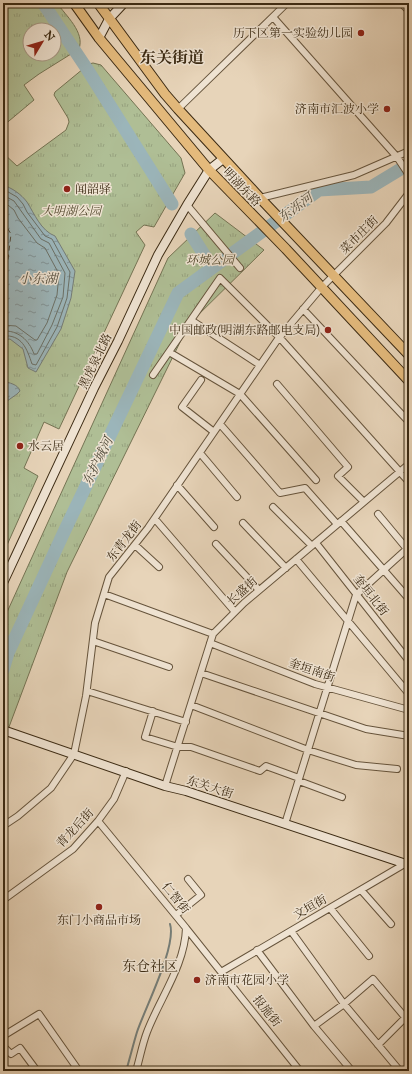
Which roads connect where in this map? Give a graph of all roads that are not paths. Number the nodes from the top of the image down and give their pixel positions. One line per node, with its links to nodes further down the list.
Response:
1 (74, 3): 9 (main road, 明湖东路)
2 (98, 3): 8 (main road, 明湖东路)
3 (124, 3): 8 (main road)
4 (287, 3): 7 (street)
5 (401, 3): 6 (street)
6 (409, 11)
7 (273, 17): 10 (street); 13 (street)
8 (108, 19): 9 (main road); 10 (main road, 明湖东路)
9 (99, 38): 14 (main road, 明湖东路)
10 (178, 109): 12 (main road, 明湖东路)
11 (409, 151): 13 (street)
12 (223, 159): 14 (main road, 黑虎泉北路); 17 (main road, 明湖东路)
13 (398, 159): 15 (street); 17 (street)
14 (209, 170): 18 (main road, 黑虎泉北路); 21 (main road, 明湖东路)
15 (409, 175)
16 (409, 193): 20 (street, 菜市庄街)
17 (260, 198): 20 (main road, 明湖东路)
18 (187, 205): 19 (street); 58 (main road, 黑虎泉北路)
19 (240, 268)
20 (334, 275): 21 (street, 菜市庄街); 26 (main road, 明湖东路)
21 (321, 288): 22 (street, 东青龙街); 30 (main road, 明湖东路)
22 (303, 309): 24 (street, 东青龙街); 33 (street)
23 (191, 320): 24 (street); 25 (street); 27 (street)
24 (280, 338): 27 (street, 东青龙街); 38 (street)
25 (169, 352): 28 (street); 32 (street)
26 (409, 356)
27 (260, 365): 32 (street, 东青龙街)
28 (153, 375)
29 (201, 380): 35 (street)
30 (409, 381)
31 (277, 384): 43 (street)
32 (240, 394): 34 (street, 东青龙街); 39 (street)
33 (409, 422)
34 (220, 424): 35 (street, 东青龙街); 48 (street)
35 (214, 432): 36 (street, 东青龙街)
36 (200, 453): 41 (street, 东青龙街); 42 (street)
37 (409, 464): 38 (street, 长盛街)
38 (400, 471): 40 (street); 43 (street, 长盛街)
39 (316, 480)
40 (409, 482)
41 (177, 485): 46 (street, 东青龙街); 49 (street)
42 (237, 497)
43 (364, 502): 48 (street, 长盛街)
44 (273, 507): 51 (street, 奎垣北街)
45 (378, 514): 53 (street)
46 (154, 519): 52 (street, 东青龙街); 63 (street)
47 (243, 523): 56 (street)
48 (339, 523): 51 (street, 长盛街); 57 (street)
49 (214, 526)
50 (216, 544): 59 (street)
51 (314, 544): 54 (street, 长盛街); 61 (street, 奎垣北街)
52 (135, 545): 55 (street); 60 (street, 东青龙街)
53 (408, 548): 57 (street)
54 (296, 559): 56 (street, 长盛街); 64 (street)
55 (159, 567)
56 (286, 568): 59 (street, 长盛街)
57 (384, 570): 61 (street); 62 (street)
58 (3, 583)
59 (259, 590): 63 (street, 长盛街)
60 (104, 594): 65 (street); 66 (street, 东青龙街)
61 (356, 595): 64 (street); 68 (street, 奎垣北街)
62 (409, 599)
63 (235, 612): 65 (street, 长盛街)
64 (348, 622): 71 (street); 73 (street)
65 (214, 634): 67 (street, 长盛街)
66 (93, 641): 69 (street); 72 (street, 东青龙街)
67 (210, 643): 70 (street, 长盛街); 71 (street, 奎垣南街)
68 (409, 661)
69 (169, 666)
70 (201, 673): 74 (street, 长盛街); 77 (street)
71 (327, 688): 75 (street, 奎垣南街); 77 (street)
72 (87, 691): 76 (street); 83 (street, 东青龙街)
73 (409, 694)
74 (191, 705): 78 (street, 长盛街); 82 (street)
75 (409, 710)
76 (153, 711): 78 (street); 81 (street)
77 (320, 713): 80 (street); 82 (street)
78 (186, 722): 81 (street, 长盛街)
79 (3, 730): 83 (main road, 东关大街)
80 (409, 736)
81 (178, 747): 86 (street); 87 (street, 长盛街)
82 (308, 750): 84 (street); 86 (street)
83 (74, 754): 85 (main road, 东关大街); 91 (street, 东青龙街)
84 (397, 769)
85 (126, 772): 87 (main road, 东关大街); 89 (street, 青龙后街)
86 (299, 779): 88 (street); 90 (street)
87 (165, 786): 90 (main road, 东关大街)
88 (342, 797)
89 (98, 821): 95 (street, 青龙后街); 97 (street, 仁智街)
90 (285, 824): 92 (main road, 东关大街)
91 (3, 826)
92 (408, 864): 94 (street, 文垣街)
93 (188, 879): 97 (street)
94 (361, 890): 96 (street, 文垣街); 98 (street)
95 (3, 900)
96 (330, 908): 100 (street, 文垣街); 102 (street)
97 (176, 915): 99 (street, 仁智街)
98 (391, 924)
99 (186, 928): 103 (street, 报施街); 110 (street, 仁智街)
100 (291, 931): 101 (street, 文垣街); 104 (street)
101 (257, 950): 103 (street, 文垣街); 106 (street)
102 (369, 956)
103 (221, 972): 113 (street, 报施街)
104 (344, 1004): 105 (street); 106 (street); 108 (street)
105 (408, 1018): 108 (street)
106 (314, 1026): 114 (street)
107 (3, 1036): 112 (street)
108 (378, 1044): 115 (street)
109 (3, 1046): 111 (street)
110 (137, 1070)
111 (37, 1071)
112 (79, 1071)
113 (300, 1071)
114 (352, 1071)
115 (400, 1071)

